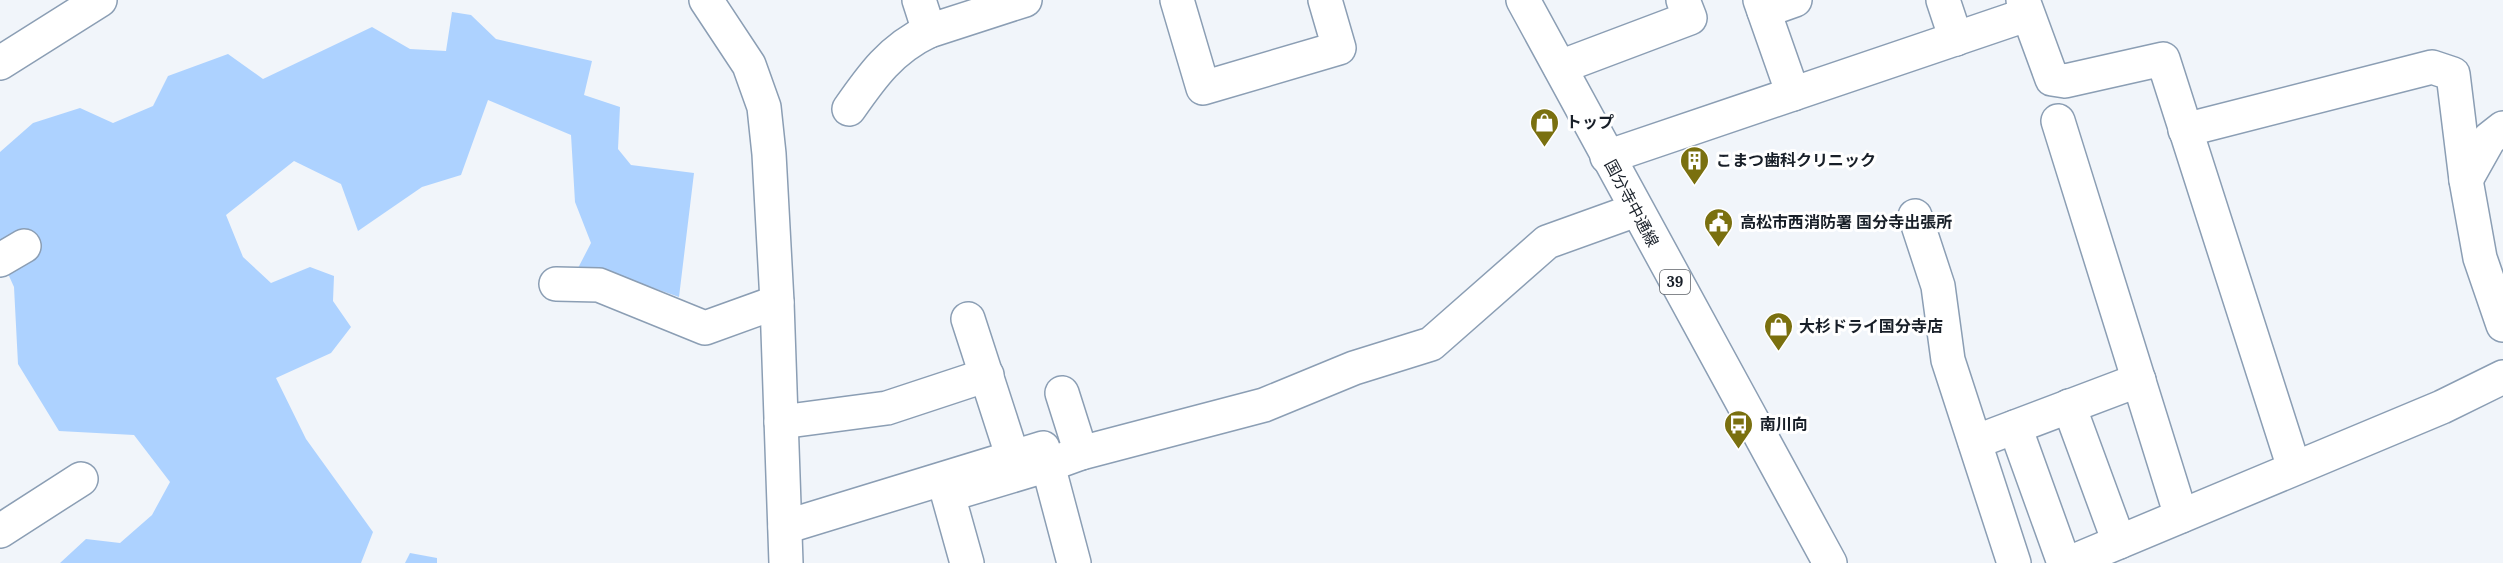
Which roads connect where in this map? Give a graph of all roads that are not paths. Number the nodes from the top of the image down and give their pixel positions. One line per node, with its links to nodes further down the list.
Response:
1 (100, 0): 15 (street)
2 (706, 0): 27 (street)
3 (919, 0): 13 (street)
4 (1025, 0): 13 (street)
5 (1177, 0): 6 (street)
6 (1325, 0)
7 (1523, 0): 16 (street, 国分寺中通線 / 39)
8 (1683, 0): 16 (street)
9 (1795, 0): 11 (street)
10 (1943, 0): 14 (street)
11 (1762, 5): 17 (street)
12 (2019, 10): 14 (street); 21 (street)
13 (929, 31): 18 (street)
14 (1956, 39): 17 (street)
15 (0, 63)
16 (1560, 67): 22 (street, 国分寺中通線 / 39)
17 (1793, 94): 22 (street)
18 (849, 109)
19 (2058, 122): 32 (street)
20 (2503, 128): 23 (street)
21 (2186, 130): 23 (street); 41 (street)
22 (1607, 157): 24 (street, 国分寺中通線 / 39)
23 (2466, 180): 29 (street)
24 (1636, 210): 38 (street); 50 (street, 国分寺中通線 / 39)
25 (1915, 216): 37 (street)
26 (556, 284): 27 (street)
27 (777, 302): 35 (street)
28 (968, 319): 30 (street)
29 (2503, 325)
30 (987, 375): 35 (street); 39 (street)
31 (2503, 377): 41 (street)
32 (2139, 380): 34 (street); 43 (street)
33 (1062, 393): 38 (street)
34 (2069, 406): 36 (street); 46 (street)
35 (781, 422): 44 (street)
36 (2015, 427): 37 (street); 52 (street)
37 (1975, 442): 51 (street)
38 (1081, 453): 40 (street)
39 (1013, 458): 40 (street); 44 (street)
40 (1048, 465): 48 (street); 49 (street)
41 (2294, 468): 43 (street)
42 (81, 479): 45 (street)
43 (2181, 516): 46 (street)
44 (785, 527): 47 (street)
45 (0, 531)
46 (2119, 542): 53 (street)
47 (786, 563)
48 (967, 563)
49 (1074, 563)
50 (1830, 563)
51 (2014, 563)
52 (2064, 563)
53 (2069, 563)

